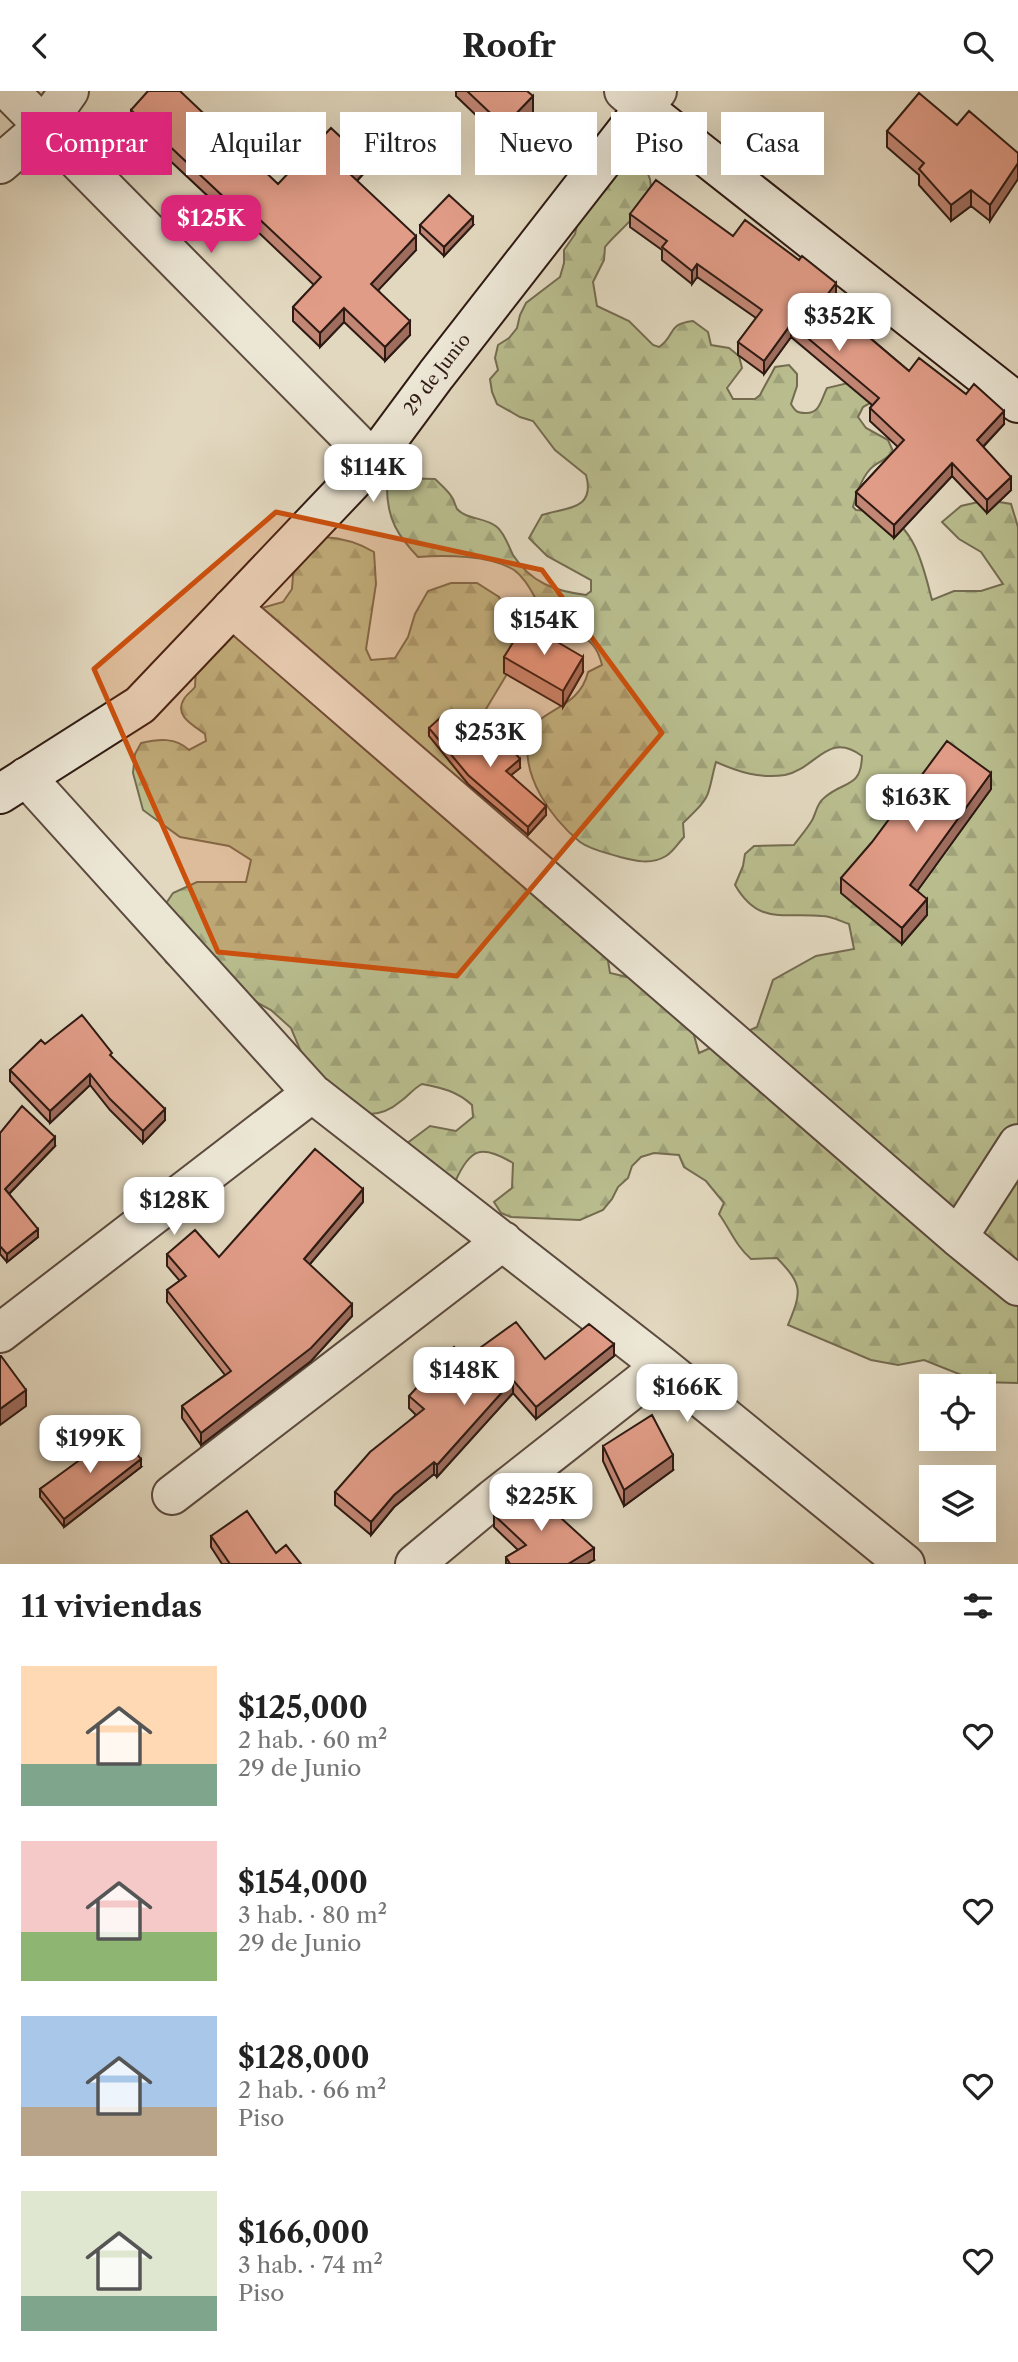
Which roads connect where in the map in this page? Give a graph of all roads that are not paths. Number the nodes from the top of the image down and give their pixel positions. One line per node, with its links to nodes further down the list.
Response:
1 (9, 91): 4 (street)
2 (69, 91): 5 (street)
3 (641, 97): 9 (street); 10 (street, 29 de Junio)
4 (31, 112)
5 (54, 112)
6 (21, 146): 7 (street)
7 (0, 164)
8 (92, 175): 10 (street)
9 (1018, 403)
10 (373, 460): 11 (street, 29 de Junio)
11 (232, 608): 12 (street, 29 de Junio); 15 (street)
12 (13, 785): 13 (street)
13 (312, 1093): 16 (street); 18 (street)
14 (1018, 1144): 15 (street)
15 (958, 1237): 17 (street)
16 (503, 1241): 19 (street); 20 (street)
17 (1018, 1286)
18 (0, 1333)
19 (662, 1366): 21 (street); 22 (street)
20 (172, 1495)
21 (415, 1564)
22 (905, 1564)

